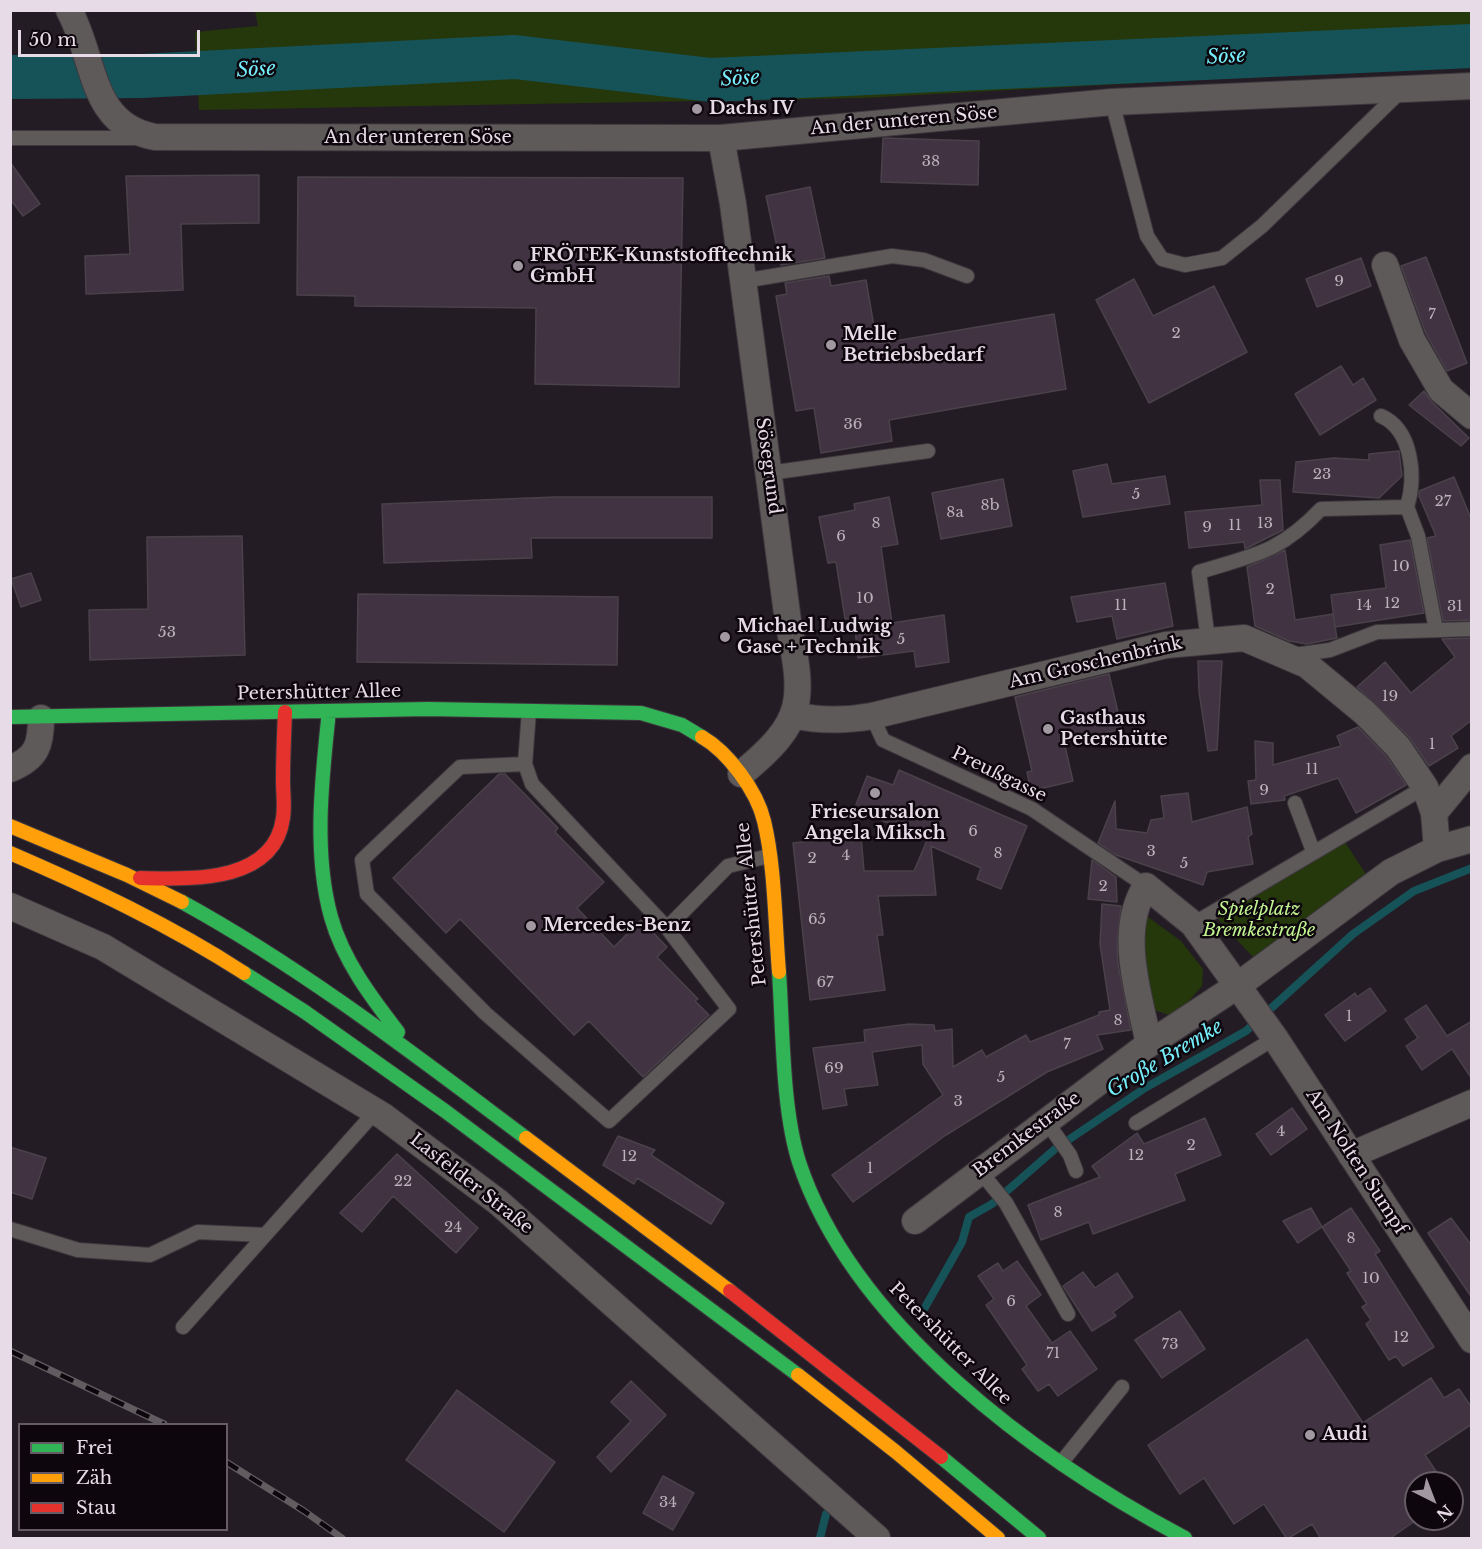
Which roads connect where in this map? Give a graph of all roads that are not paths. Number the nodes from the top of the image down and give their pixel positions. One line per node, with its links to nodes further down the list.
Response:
1 (69, 10): 5 (street, An der unteren Söse)
2 (1472, 86): 3 (street, An der unteren Söse)
3 (1402, 89): 4 (street, An der unteren Söse); 4 (lane)
4 (1112, 102): 7 (street, An der unteren Söse)
5 (155, 137): 6 (lane, An der unteren Söse); 7 (street, An der unteren Söse)
6 (10, 138)
7 (720, 138): 10 (street, Sösegrund)
8 (1385, 265): 12 (street)
9 (967, 276): 10 (lane)
10 (743, 281): 14 (street, Sösegrund)
11 (1381, 416): 15 (lane)
12 (1472, 416)
13 (928, 451): 14 (lane)
14 (769, 472): 23 (street, Sösegrund)
15 (1407, 507): 17 (lane); 18 (lane)
16 (1472, 629): 17 (lane)
17 (1436, 630): 19 (lane)
18 (1208, 640): 19 (street, Am Groschenbrink); 24 (street, Am Groschenbrink)
19 (1289, 656): 31 (street, Am Groschenbrink)
20 (529, 710): 21 (main road, Petershütter Allee); 27 (lane); 30 (main road, Petershütter Allee)
21 (329, 711): 22 (main road, Petershütter Allee); 48 (main road)
22 (285, 712): 26 (main road, Petershütter Allee); 40 (main road)
23 (793, 715): 24 (street, Am Groschenbrink); 30 (street, Sösegrund)
24 (872, 716): 41 (lane, Preußgasse)
25 (10, 717): 26 (main road, Petershütter Allee)
26 (41, 718): 29 (street)
27 (525, 764): 44 (lane); 44 (lane)
28 (1472, 767): 33 (street)
29 (10, 769)
30 (741, 774): 39 (main road, Petershütter Allee)
31 (1425, 787): 33 (street, Am Groschenbrink); 37 (lane)
32 (1295, 803): 37 (lane)
33 (1434, 813): 36 (street, Am Groschenbrink)
34 (10, 825): 40 (main road)
35 (1472, 838): 36 (street, Bremkestraße)
36 (1437, 849): 45 (street, Bremkestraße)
37 (1313, 851): 43 (lane)
38 (10, 853): 65 (main road)
39 (769, 856): 44 (lane); 63 (main road, Petershütter Allee)
40 (135, 878): 48 (main road)
41 (1146, 886): 43 (street, Am Nolten Sumpf); 47 (street)
42 (10, 906): 50 (street, Lasfelder Straße)
43 (1193, 924): 45 (street, Am Nolten Sumpf)
44 (667, 928)
45 (1244, 995): 46 (street, Am Nolten Sumpf); 47 (street, Bremkestraße)
46 (1271, 1032): 52 (lane); 53 (street, Am Nolten Sumpf)
47 (1149, 1044): 51 (street, Bremkestraße)
48 (420, 1060): 66 (main road)
49 (1472, 1103): 53 (street)
50 (375, 1112): 58 (lane); 64 (street, Lasfelder Straße)
51 (1046, 1121): 54 (street, Bremkestraße); 55 (lane)
52 (1136, 1123)
53 (1351, 1155): 61 (street, Am Nolten Sumpf)
54 (979, 1170): 56 (street, Bremkestraße); 59 (lane)
55 (1076, 1171)
56 (915, 1221)
57 (10, 1229): 58 (lane)
58 (265, 1235): 60 (lane)
59 (1068, 1314)
60 (183, 1327)
61 (1472, 1340)
62 (1122, 1387): 63 (lane)
63 (1061, 1463): 67 (main road, Petershütter Allee)
64 (877, 1539)
65 (998, 1539)
66 (1039, 1539)
67 (1185, 1539)

